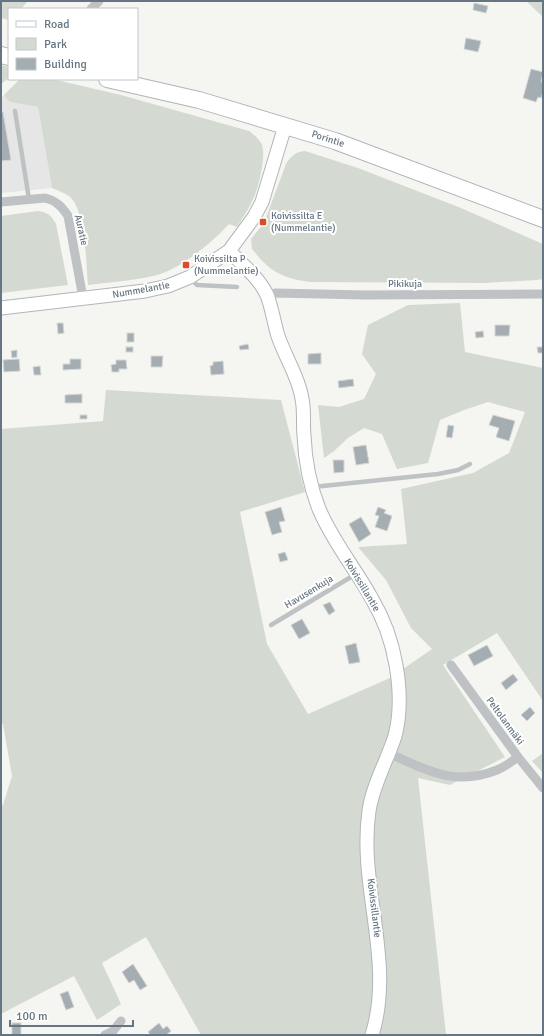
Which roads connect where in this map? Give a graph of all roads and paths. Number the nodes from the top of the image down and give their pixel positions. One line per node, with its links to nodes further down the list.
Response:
1 (100, 1): 2 (street)
2 (92, 8)
3 (112, 80): 5 (highway, Porintie)
4 (15, 111): 6 (lane)
5 (286, 126): 8 (highway, Porintie); 9 (street, Nummelantie)
6 (29, 199): 7 (street, Auratie); 14 (street, Auratie)
7 (1, 202)
8 (543, 219)
9 (229, 251): 10 (street, Nummelantie); 13 (street, Koivissillantie)
10 (190, 278): 11 (lane); 14 (street, Nummelantie)
11 (237, 288)
12 (543, 294): 13 (street, Pikikuja)
13 (267, 295): 17 (street, Koivissillantie)
14 (83, 298): 15 (street, Nummelantie)
15 (1, 308)
16 (470, 464): 17 (lane)
17 (312, 487): 18 (street, Koivissillantie)
18 (356, 574): 19 (lane, Havusenkuja); 21 (street, Koivissillantie)
19 (271, 625)
20 (451, 665): 22 (street, Peltolanmäki)
21 (388, 753): 22 (street); 26 (street, Koivissillantie)
22 (518, 757): 23 (street, Peltolanmäki)
23 (543, 788)
24 (121, 1022): 25 (street)
25 (105, 1035)
26 (372, 1035)

